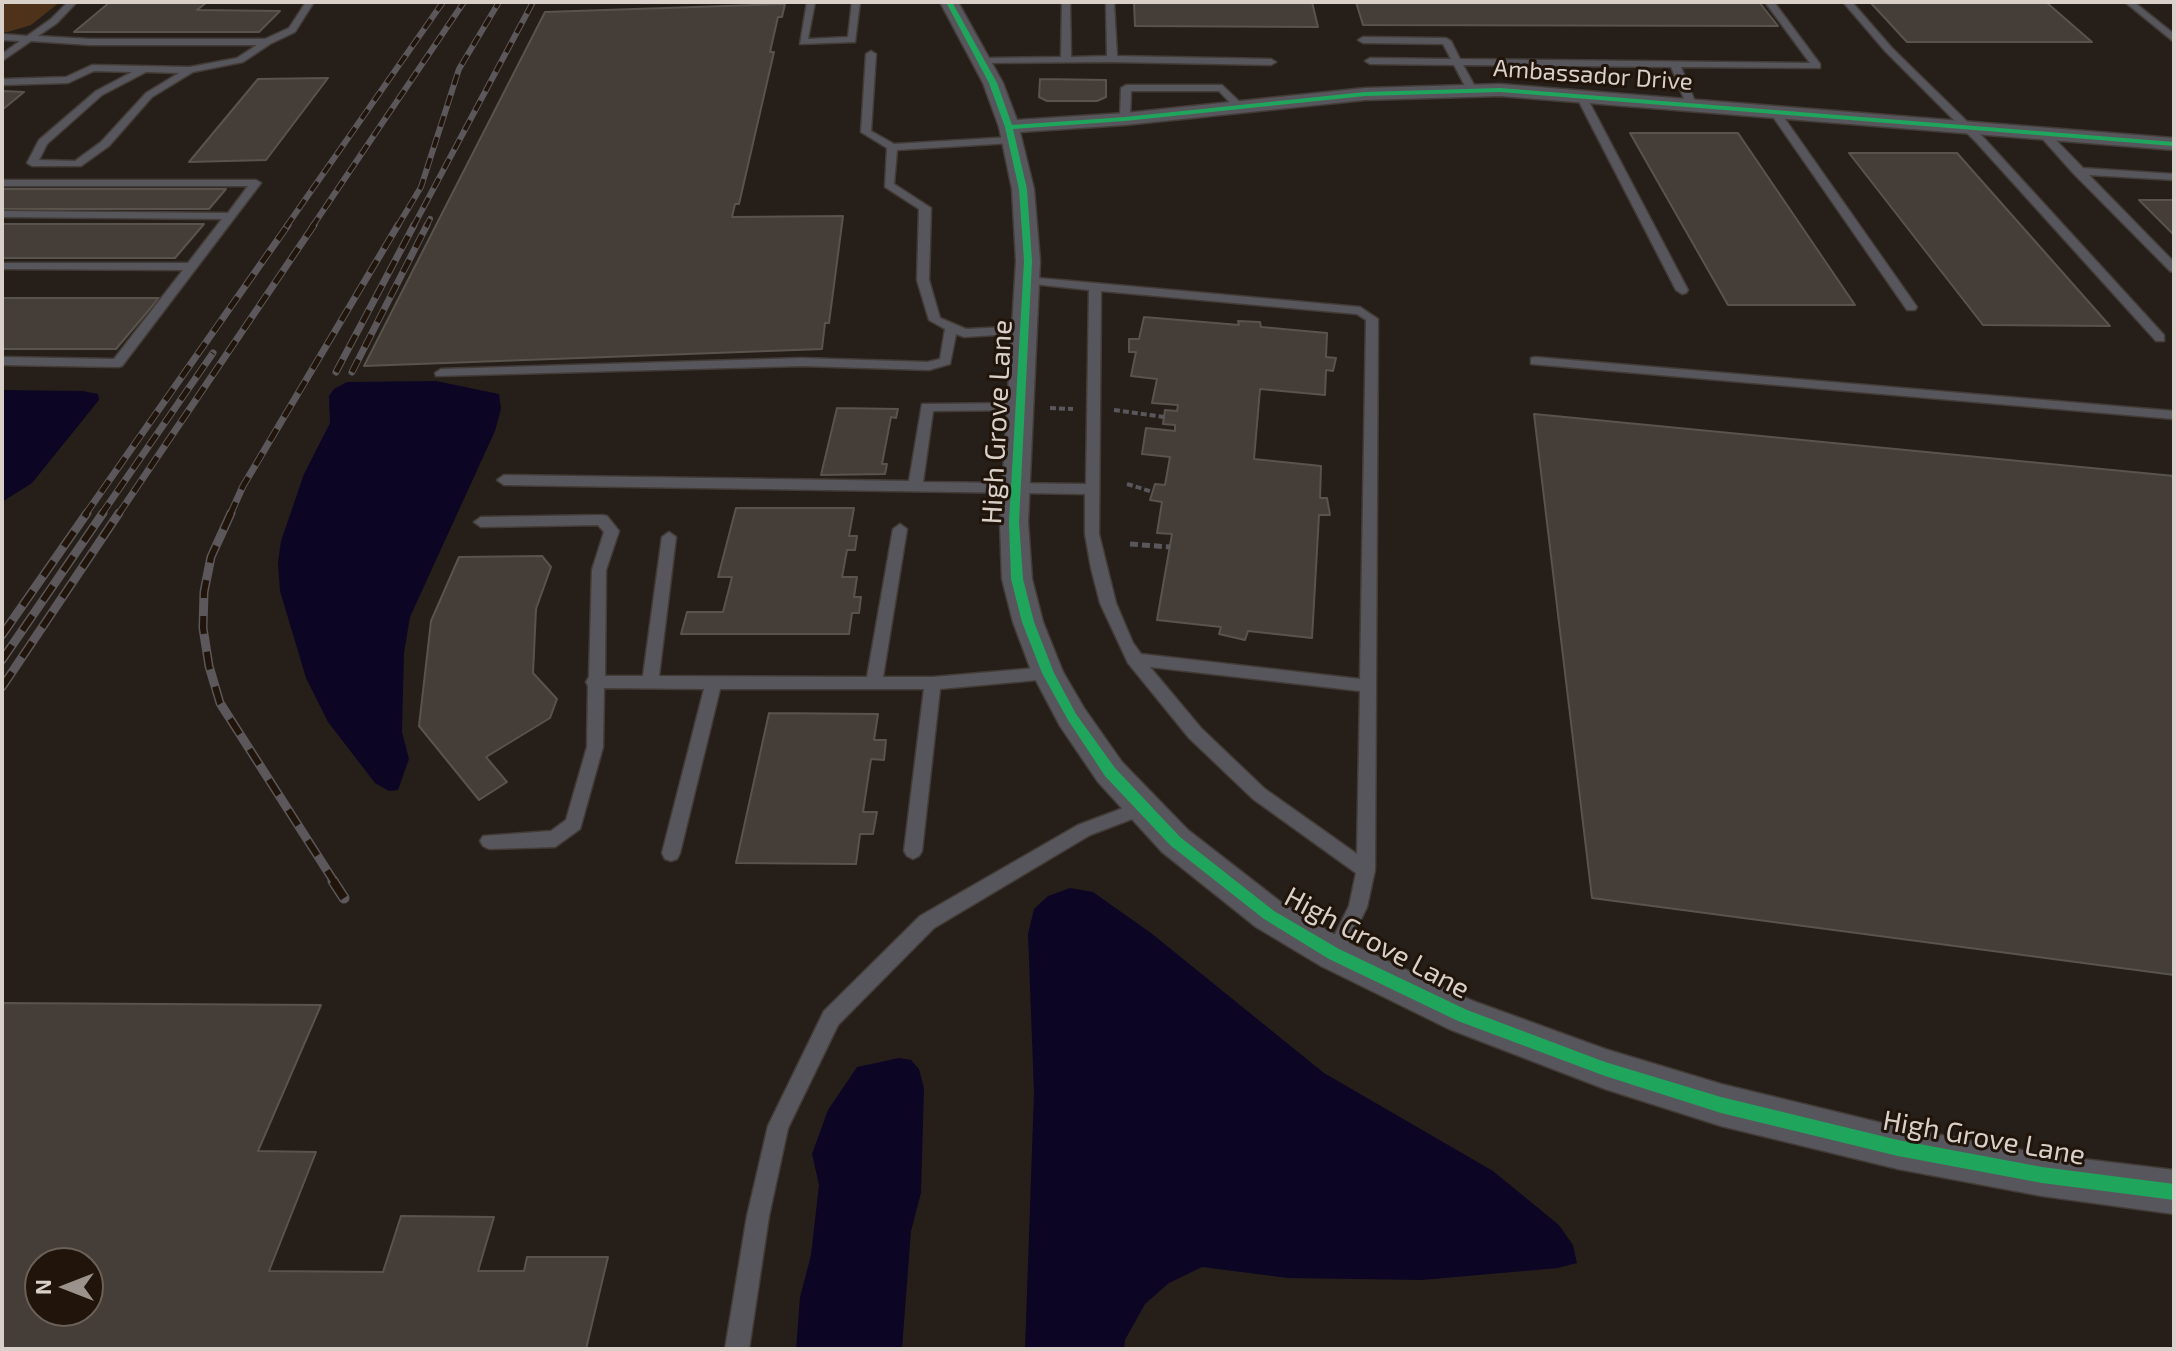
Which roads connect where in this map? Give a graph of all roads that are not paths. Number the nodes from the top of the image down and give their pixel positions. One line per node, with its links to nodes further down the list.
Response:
1 (73, 2): 12 (lane)
2 (310, 2): 15 (lane)
3 (811, 2): 4 (lane)
4 (856, 2)
5 (949, 2): 20 (street, High Grove Lane)
6 (1066, 2): 18 (lane)
7 (1110, 2): 19 (lane)
8 (1769, 2): 24 (lane)
9 (1847, 2): 34 (lane)
10 (2129, 2): 13 (lane)
11 (2, 37): 12 (lane)
12 (33, 37): 15 (lane); 17 (lane)
13 (2174, 39)
14 (1363, 40): 23 (lane)
15 (267, 42): 26 (lane)
16 (871, 54): 38 (lane)
17 (2, 58)
18 (1066, 59): 19 (lane); 20 (lane)
19 (1112, 59): 22 (lane)
20 (984, 61): 35 (street, High Grove Lane)
21 (1370, 61): 23 (lane)
22 (1271, 62)
23 (1458, 62): 24 (lane); 28 (lane)
24 (1675, 65): 30 (lane)
25 (144, 69): 26 (lane); 26 (lane); 27 (lane)
26 (190, 70)
27 (2, 82)
28 (1472, 90): 29 (street, Ambassador Drive); 31 (street, Ambassador Drive)
29 (1580, 94): 30 (street, Ambassador Drive); 49 (lane)
30 (1691, 104): 32 (street, Ambassador Drive)
31 (1240, 107): 33 (street, Ambassador Drive); 33 (lane)
32 (1774, 111): 34 (street, Ambassador Drive); 50 (lane)
33 (1125, 119): 35 (street, Ambassador Drive)
34 (1967, 128): 36 (street, Ambassador Drive); 53 (lane)
35 (1010, 134): 38 (lane); 47 (street, High Grove Lane)
36 (2044, 134): 37 (street, Ambassador Drive); 39 (lane)
37 (2174, 144)
38 (892, 147): 51 (lane)
39 (2077, 171): 40 (lane); 46 (lane)
40 (2174, 177)
41 (2, 183): 43 (lane)
42 (2, 214): 43 (lane)
43 (231, 216): 45 (lane)
44 (2, 266): 45 (lane)
45 (192, 267): 54 (lane)
46 (2174, 269)
47 (1027, 281): 48 (lane); 52 (street, High Grove Lane)
48 (1095, 287): 61 (lane); 73 (lane)
49 (1682, 290)
50 (1911, 307)
51 (951, 327): 52 (lane); 56 (lane)
52 (1026, 330): 57 (street, High Grove Lane)
53 (2160, 338)
54 (2, 361)
55 (1535, 361): 58 (lane)
56 (441, 373)
57 (1035, 408): 60 (lane); 62 (street, High Grove Lane)
58 (2174, 415)
59 (504, 480): 60 (lane)
60 (915, 488): 62 (lane)
61 (1091, 489): 62 (lane); 66 (lane)
62 (1016, 490): 67 (street, High Grove Lane)
63 (481, 522): 68 (lane)
64 (900, 529): 71 (lane)
65 (669, 537): 69 (lane)
66 (1134, 659): 73 (lane); 78 (lane)
67 (1048, 673): 72 (lane); 74 (street, High Grove Lane)
68 (594, 682): 69 (lane); 75 (lane)
69 (650, 682): 70 (lane)
70 (714, 682): 71 (lane); 77 (lane)
71 (874, 683): 72 (lane)
72 (933, 683): 76 (lane)
73 (1369, 686): 78 (lane)
74 (1142, 808): 79 (street, High Grove Lane); 81 (lane)
75 (489, 841)
76 (913, 851)
77 (671, 853)
78 (1366, 870): 79 (lane)
79 (1334, 954): 80 (street, High Grove Lane)
80 (2174, 1192)
81 (737, 1349)

